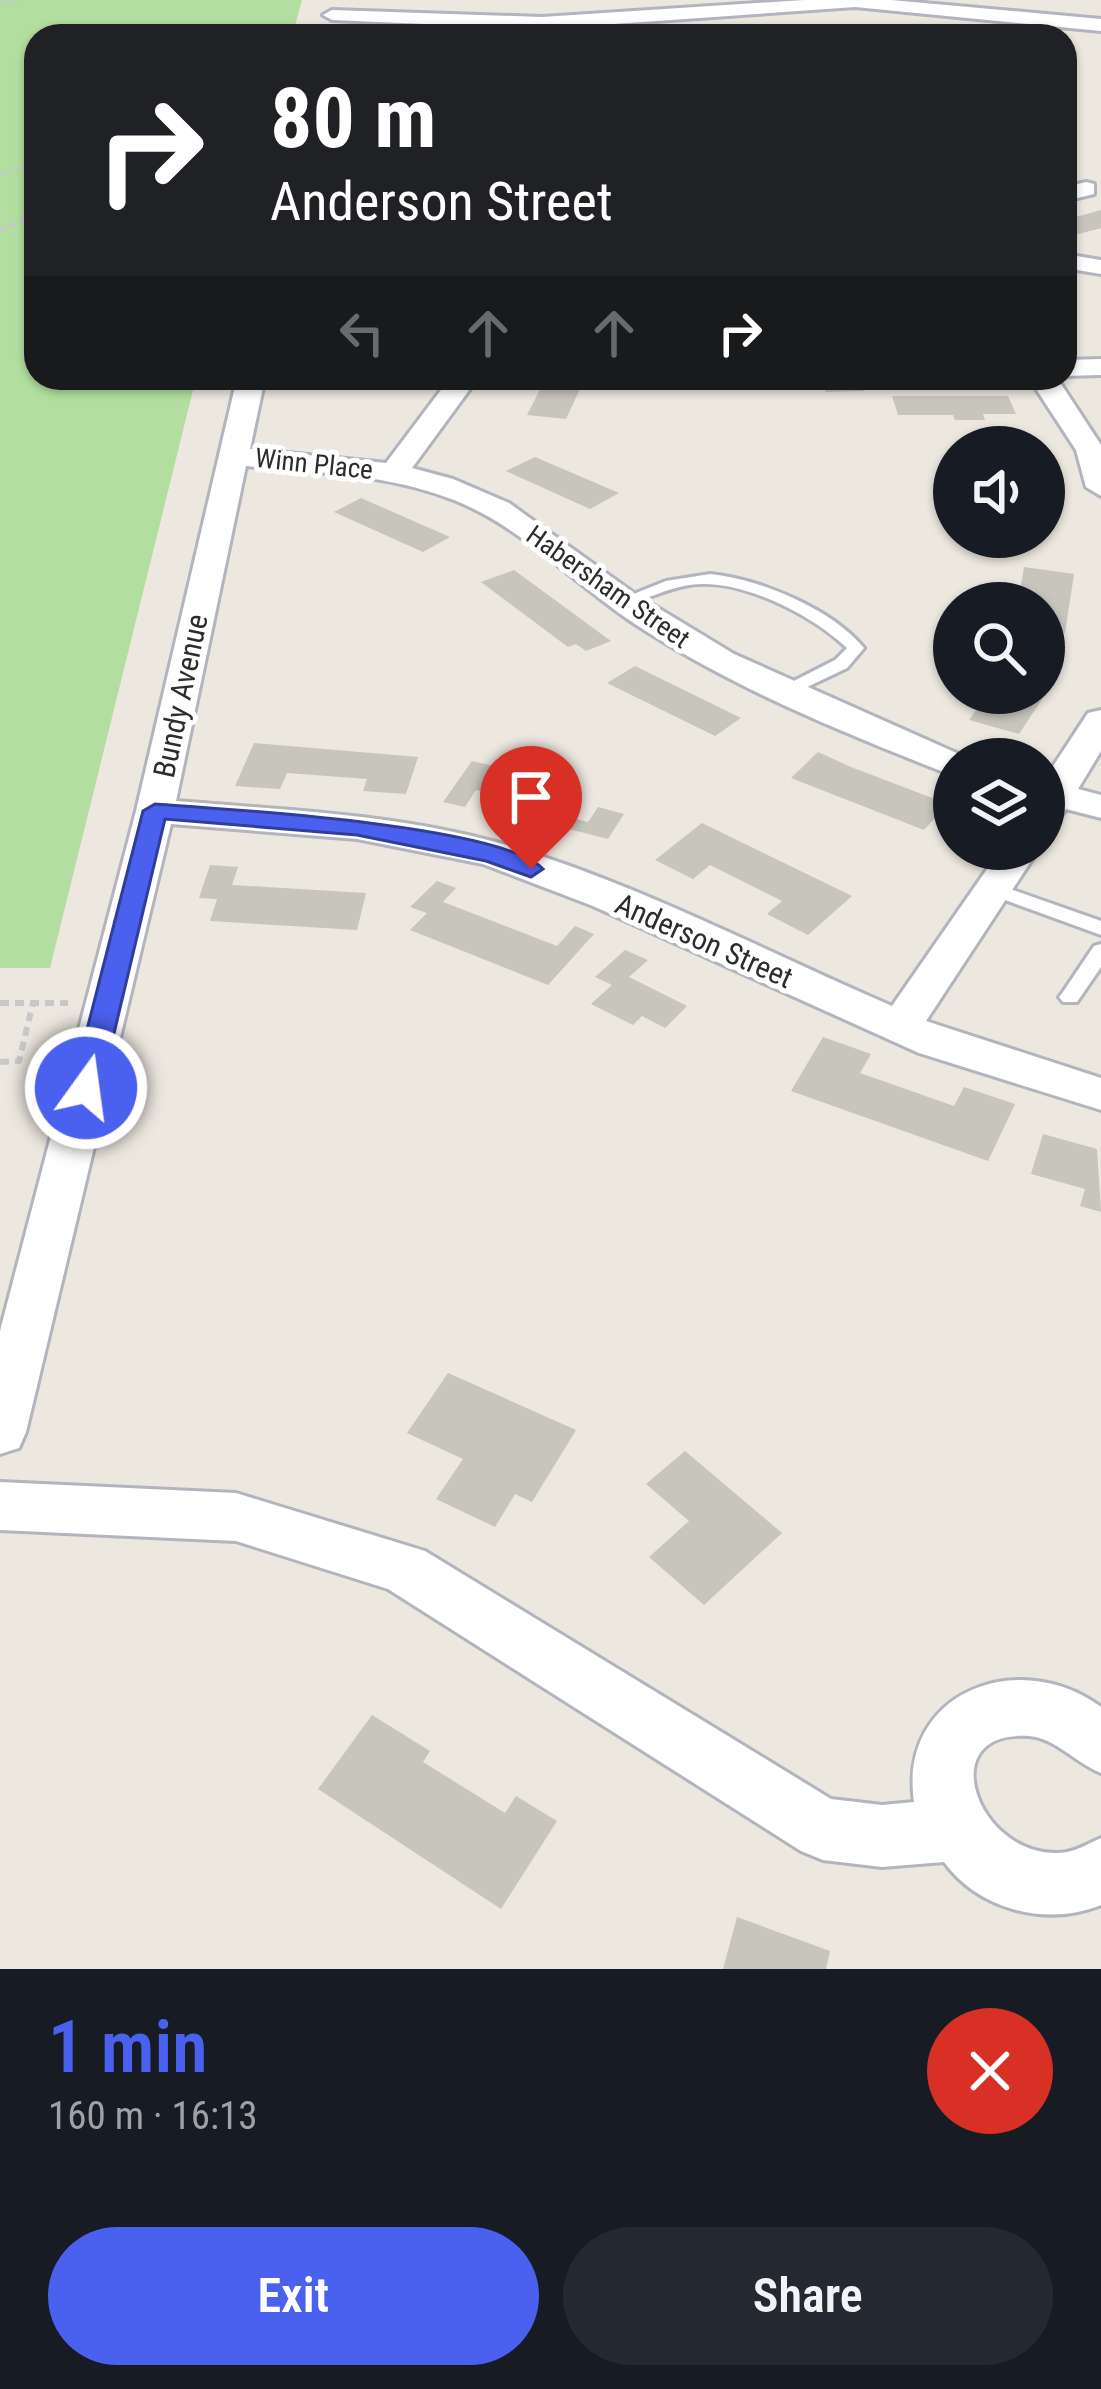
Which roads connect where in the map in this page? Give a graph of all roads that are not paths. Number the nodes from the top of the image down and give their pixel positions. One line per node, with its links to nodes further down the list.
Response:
1 (906, 4): 2 (street); 3 (street); 4 (street)
2 (333, 8)
3 (918, 24)
4 (1101, 25)
5 (248, 390): 9 (street, Bundy Avenue)
6 (455, 390): 10 (street)
7 (1052, 390): 8 (street)
8 (1095, 450): 11 (street)
9 (234, 455): 10 (street, Winn Place); 19 (street, Bundy Avenue)
10 (394, 473): 12 (street, Habersham Street)
11 (1101, 487)
12 (624, 602): 13 (street, Habersham Street); 13 (lane)
13 (784, 694): 15 (street, Habersham Street)
14 (1101, 721): 16 (street)
15 (933, 754)
16 (1065, 775)
17 (1065, 802): 18 (street)
18 (1101, 807)
19 (155, 811): 25 (street, Anderson Street); 27 (street, Bundy Avenue)
20 (1007, 870): 21 (street)
21 (993, 890): 22 (lane); 25 (street)
22 (1101, 928)
23 (1101, 951): 24 (lane)
24 (1070, 997)
25 (900, 1027): 26 (street, Anderson Street)
26 (1101, 1094)
27 (0, 1432)
28 (0, 1507): 30 (street)
29 (1101, 1744): 30 (street)
30 (956, 1829): 31 (street)
31 (1101, 1870)

